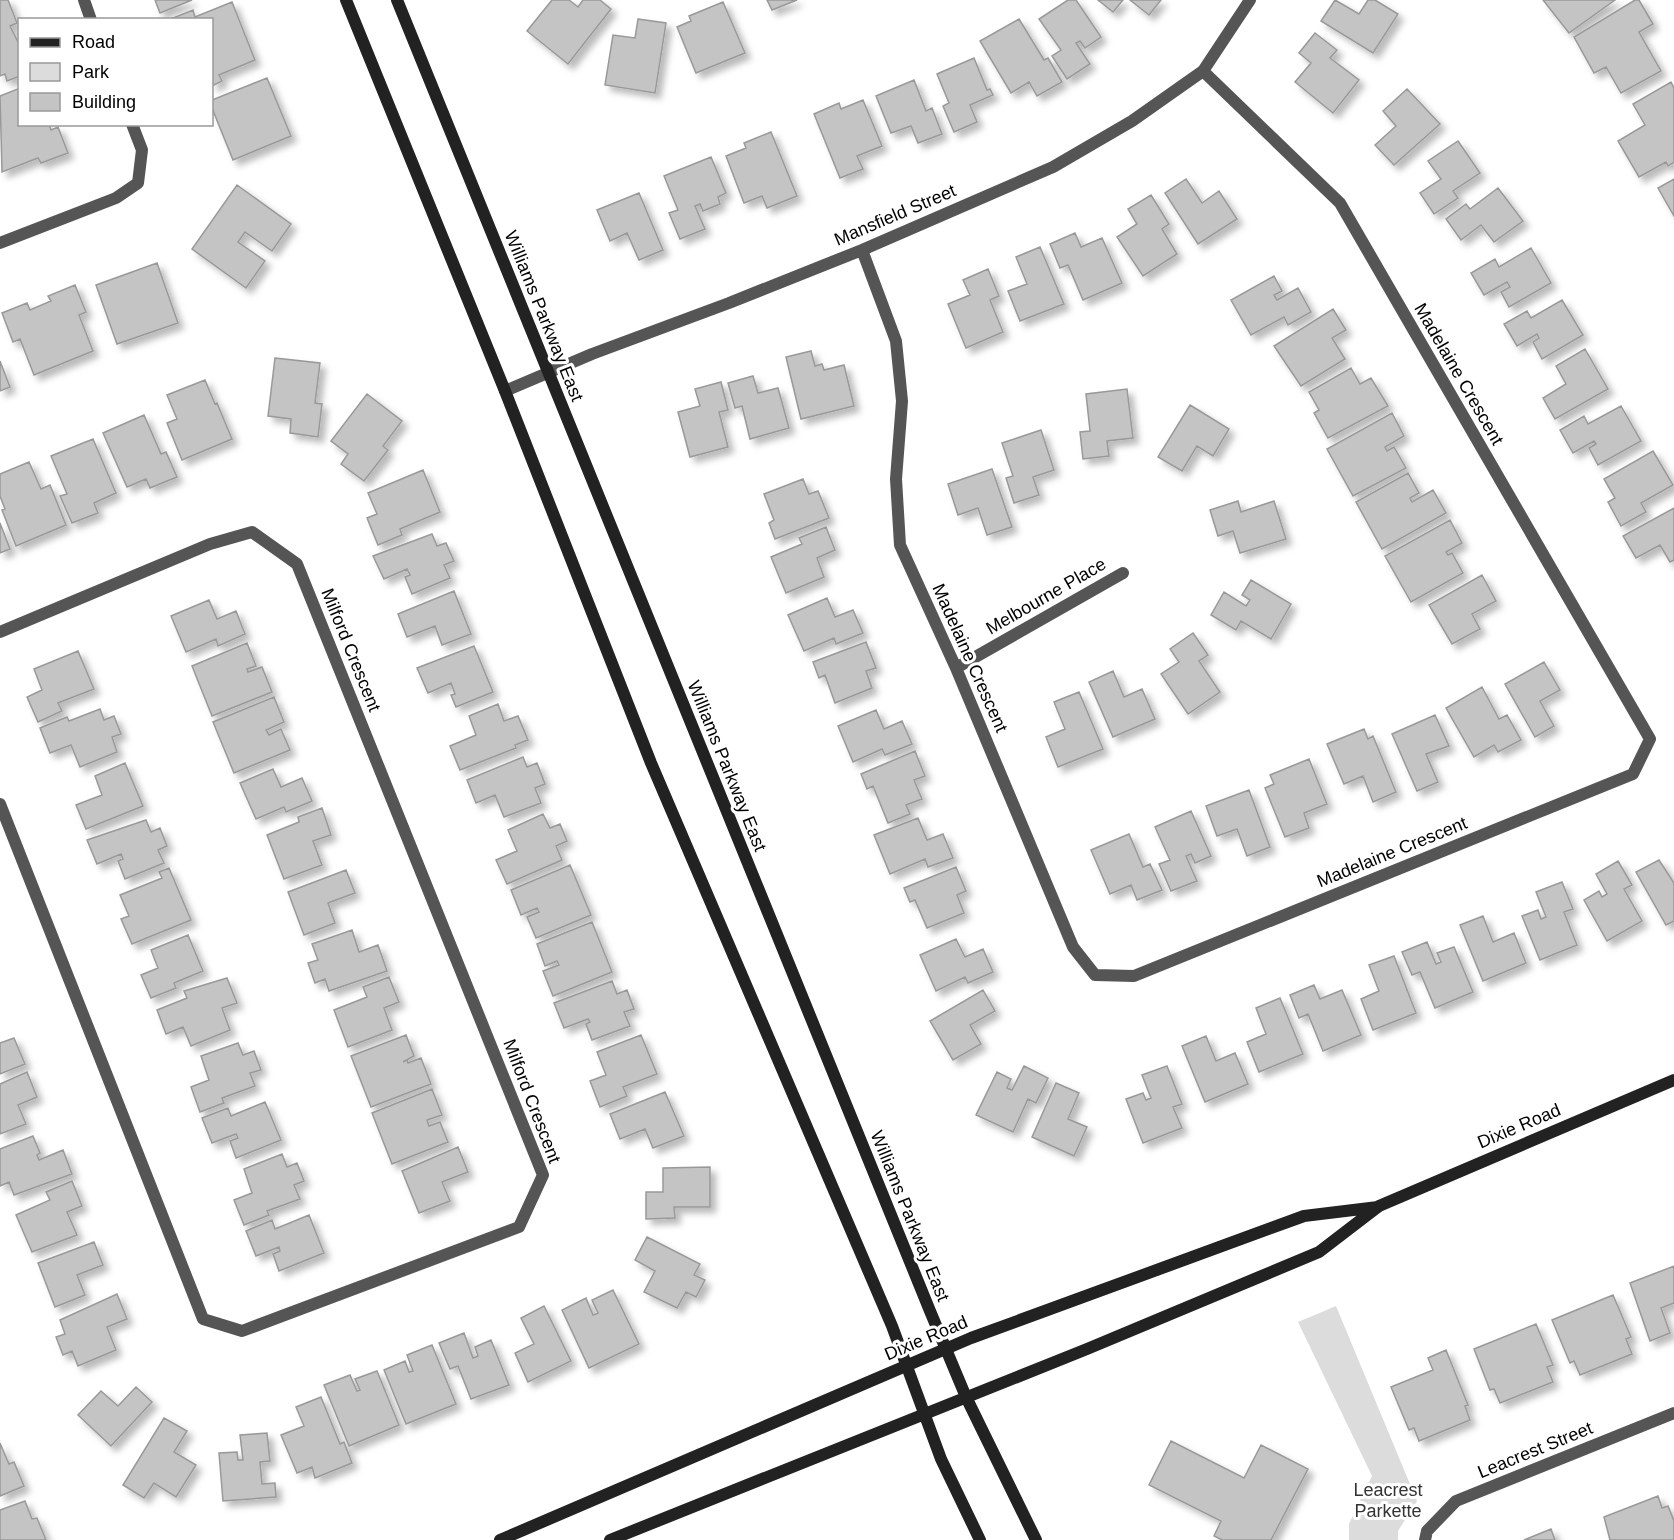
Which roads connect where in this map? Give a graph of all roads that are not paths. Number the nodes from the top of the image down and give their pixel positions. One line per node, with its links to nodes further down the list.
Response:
1 (84, 0): 5 (street)
2 (346, 0): 11 (main road)
3 (397, 0): 10 (main road, Williams Parkway East)
4 (1250, 0): 6 (street, Mansfield Street)
5 (91, 18)
6 (1203, 71): 9 (street, Mansfield Street); 14 (street, Madelaine Crescent)
7 (133, 126): 8 (street)
8 (0, 243)
9 (862, 250): 10 (street, Mansfield Street); 14 (street, Madelaine Crescent)
10 (548, 373): 11 (street, Mansfield Street); 18 (main road, Williams Parkway East)
11 (505, 391): 19 (main road)
12 (1123, 573): 14 (street, Melbourne Place)
13 (0, 632): 15 (street, Milford Crescent)
14 (956, 668)
15 (0, 804)
16 (1674, 1080): 17 (main road, Dixie Road)
17 (1379, 1206): 18 (main road, Dixie Road); 20 (main road, Dixie Road)
18 (946, 1349): 19 (main road, Dixie Road); 20 (main road, Williams Parkway East)
19 (907, 1365): 22 (main road); 23 (main road, Dixie Road)
20 (966, 1397): 22 (main road, Dixie Road); 26 (main road, Williams Parkway East)
21 (1674, 1413): 27 (street, Leacrest Street)
22 (924, 1414): 24 (main road, Dixie Road); 25 (main road)
23 (500, 1540)
24 (610, 1540)
25 (980, 1540)
26 (1036, 1540)
27 (1425, 1540)

